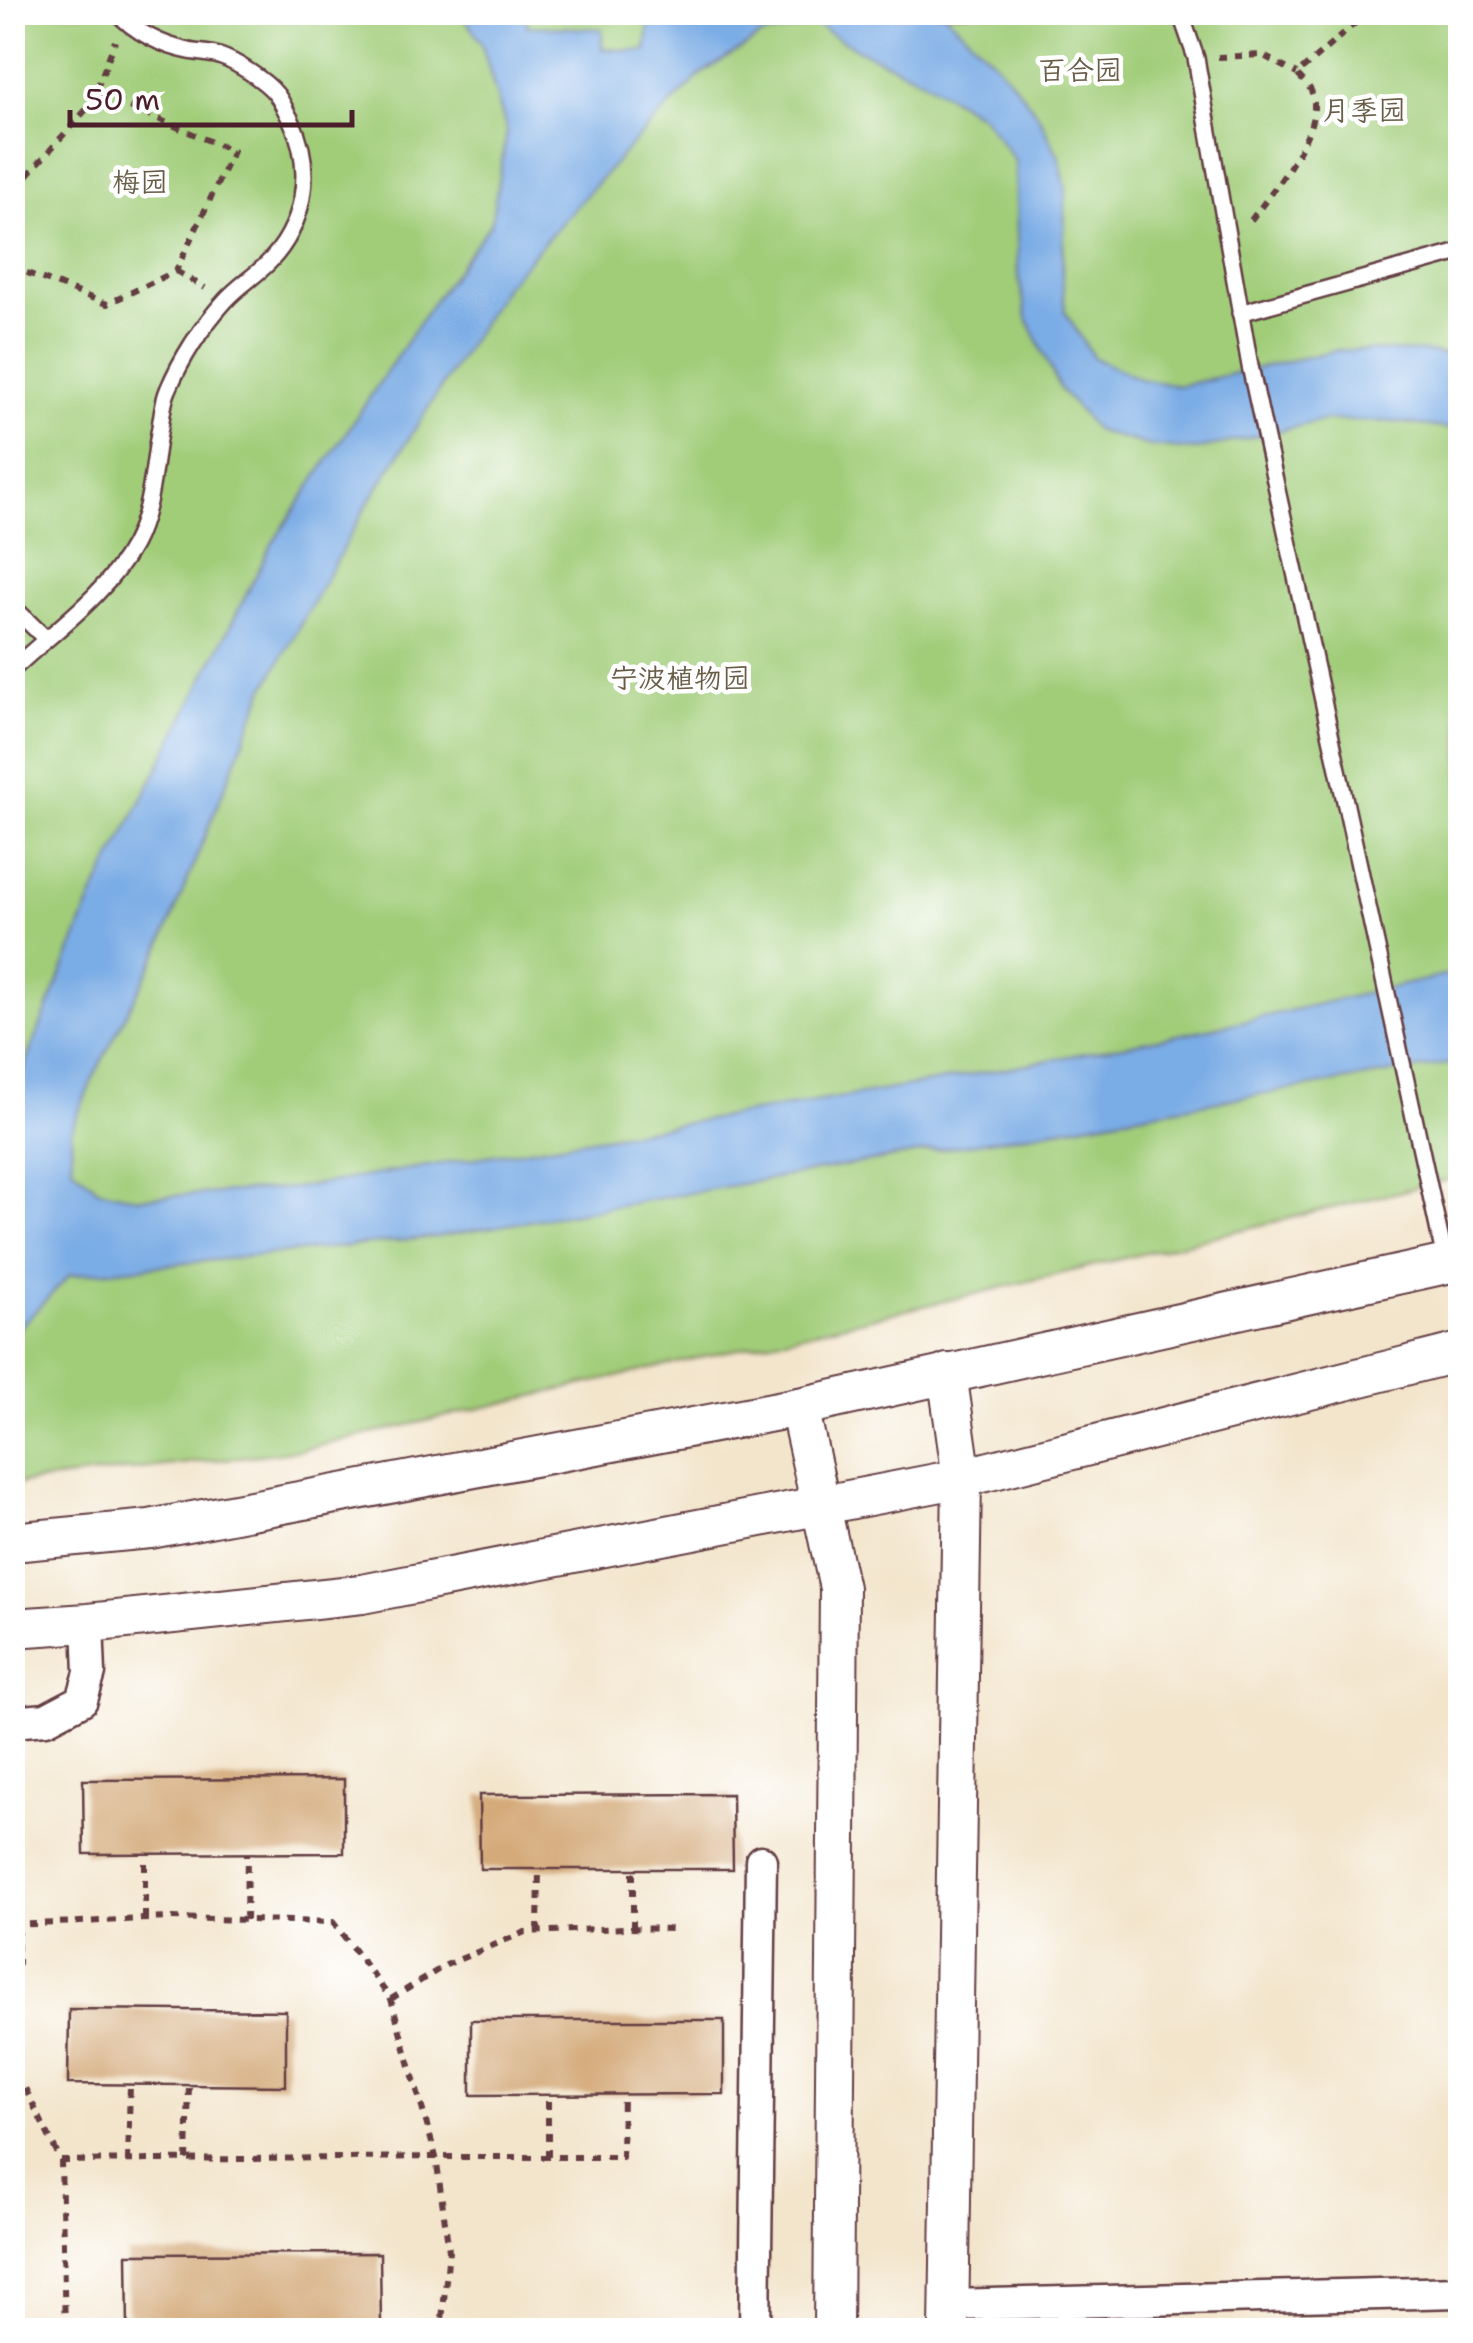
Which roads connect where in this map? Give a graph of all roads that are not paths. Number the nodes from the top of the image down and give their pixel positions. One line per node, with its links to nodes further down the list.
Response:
1 (1180, 12): 4 (lane)
2 (120, 16): 6 (lane)
3 (1460, 252): 4 (lane)
4 (1240, 313): 8 (lane)
5 (12, 606): 6 (lane)
6 (46, 638): 7 (lane)
7 (12, 670)
8 (1453, 1263): 10 (street)
9 (1460, 1352): 12 (street)
10 (947, 1374): 11 (street); 12 (street)
11 (799, 1407): 13 (street); 14 (street)
12 (962, 1478): 13 (street); 20 (street)
13 (820, 1506): 15 (street); 22 (street)
14 (12, 1542)
15 (88, 1623): 16 (street); 17 (street)
16 (12, 1628)
17 (12, 1722)
18 (761, 1861): 21 (street)
19 (1460, 2292): 20 (street)
20 (949, 2318)
21 (754, 2330)
22 (833, 2330)

